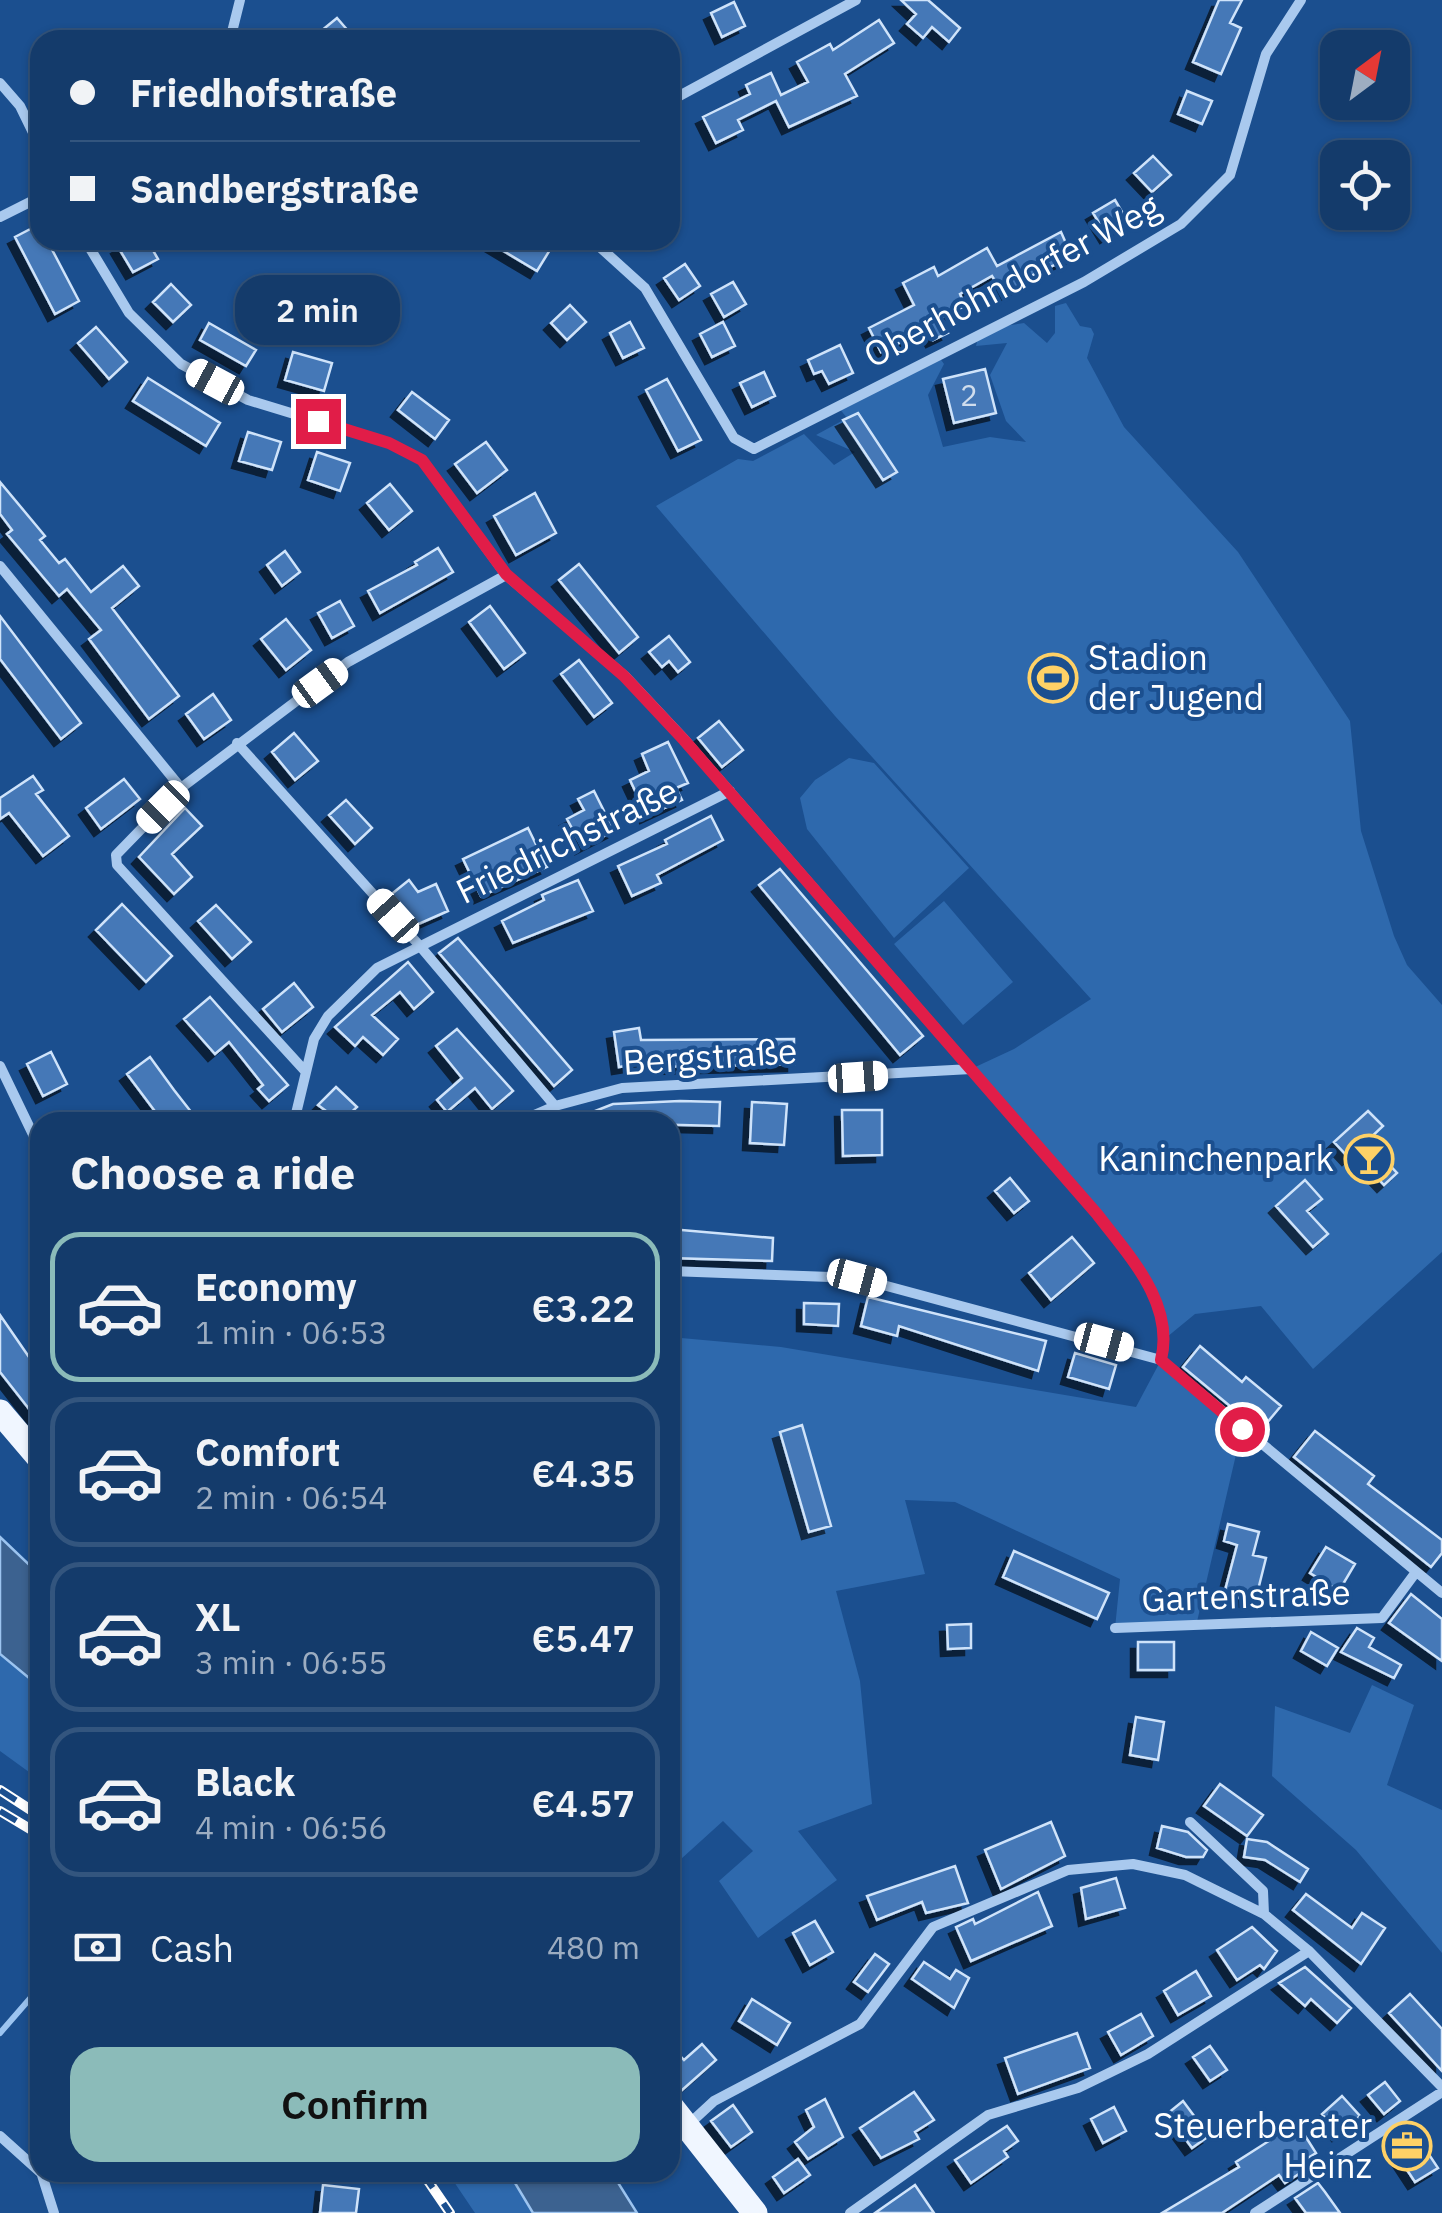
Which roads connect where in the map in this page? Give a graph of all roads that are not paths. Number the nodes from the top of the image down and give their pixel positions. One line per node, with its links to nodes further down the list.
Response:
1 (240, 0): 4 (street)
2 (856, 0): 6 (street)
3 (1301, 0): 11 (street, Oberhohndorfer Weg)
4 (232, 30)
5 (0, 84): 7 (street)
6 (680, 95)
7 (30, 127)
8 (30, 202): 9 (street)
9 (0, 217)
10 (91, 250): 13 (street)
11 (603, 250)
12 (0, 566): 15 (street)
13 (506, 574): 14 (street); 16 (street)
14 (237, 743): 15 (street); 17 (street)
15 (182, 788): 20 (street)
16 (730, 792): 17 (street, Friedrichstraße); 19 (street)
17 (419, 945): 20 (street, Friedrichstraße); 21 (street)
18 (0, 1066): 24 (street)
19 (971, 1069): 21 (street, Bergstraße); 26 (street)
20 (305, 1071): 22 (street, Friedrichstraße)
21 (555, 1106): 23 (street, Bergstraße)
22 (296, 1112)
23 (541, 1112)
24 (30, 1128)
25 (680, 1270): 26 (street)
26 (1161, 1360): 29 (street)
27 (0, 1412): 28 (main road)
28 (30, 1447)
29 (1416, 1572): 30 (street); 31 (street, Gartenstraße)
30 (1442, 1593)
31 (1115, 1628)
32 (1190, 1822): 33 (street)
33 (1264, 1914): 34 (street); 37 (street)
34 (1309, 1951): 35 (street); 43 (street)
35 (1442, 2090): 44 (street)
36 (680, 2116): 37 (main road)
37 (688, 2124): 42 (main road)
38 (0, 2136): 39 (street)
39 (30, 2163)
40 (43, 2182): 41 (street)
41 (54, 2213)
42 (756, 2213)
43 (850, 2213)
44 (1255, 2213)

